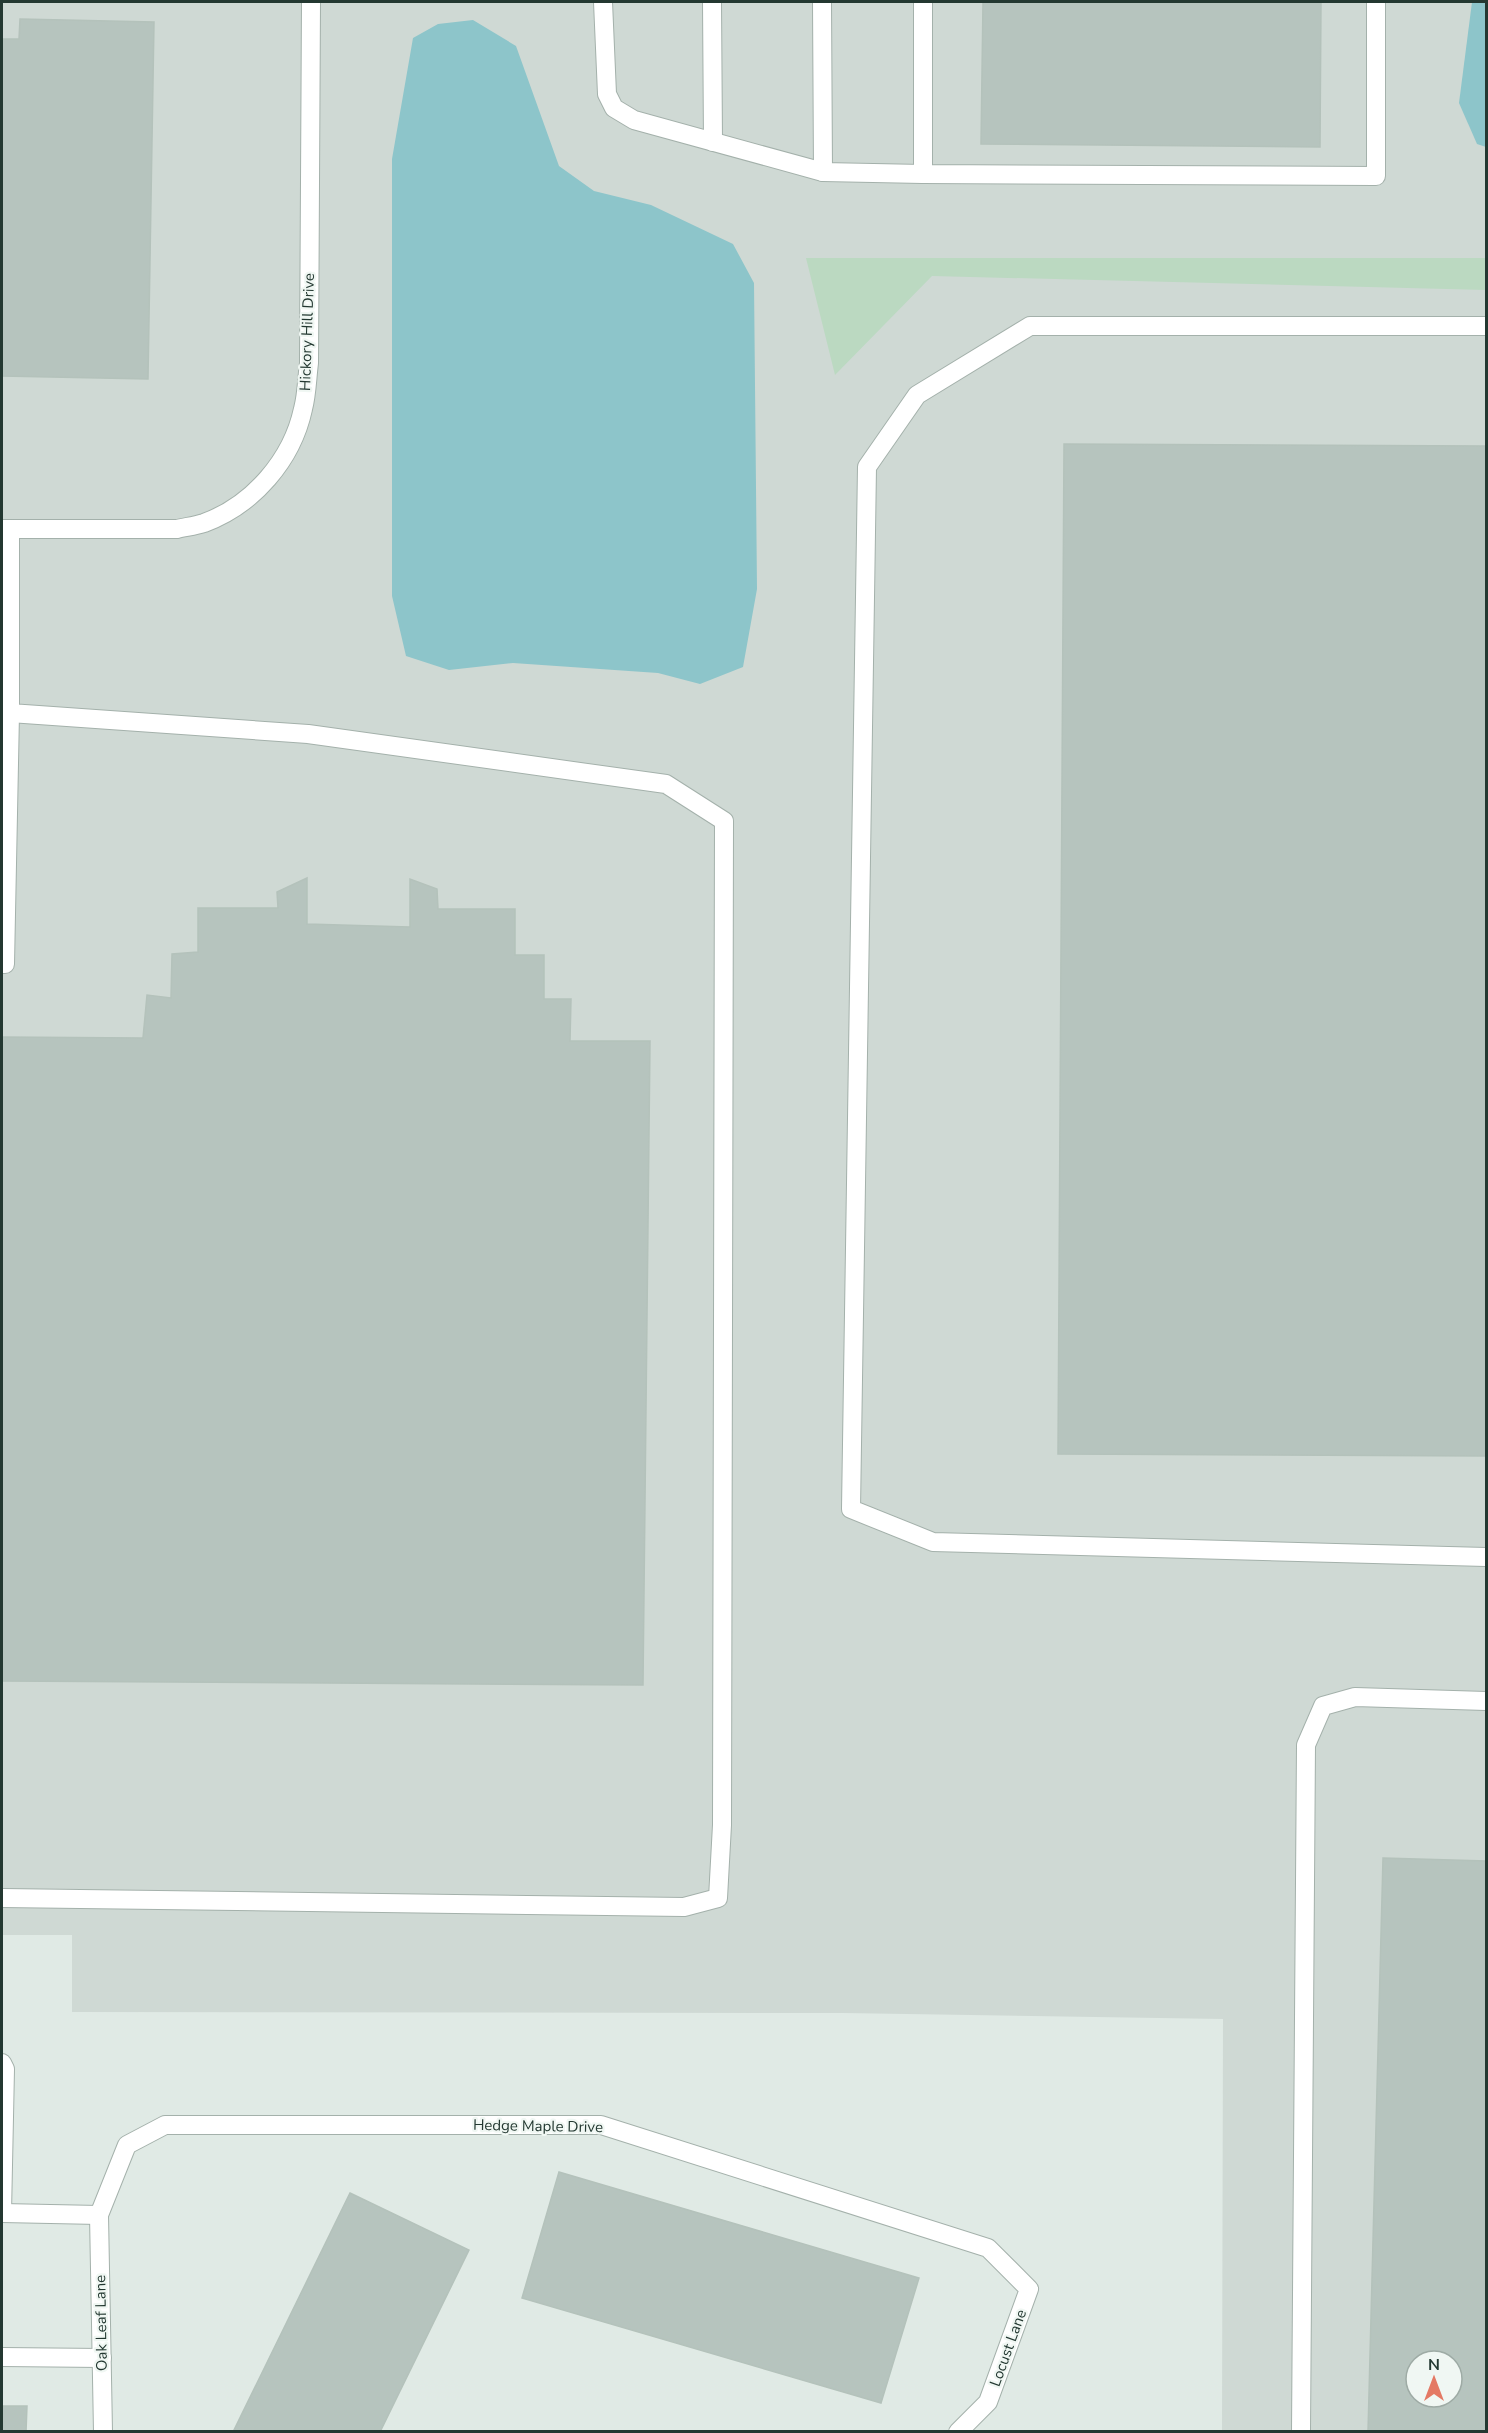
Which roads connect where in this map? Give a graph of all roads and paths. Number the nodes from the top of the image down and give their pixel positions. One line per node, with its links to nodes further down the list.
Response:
1 (311, 2): 11 (street, Hickory Hill Drive)
2 (603, 2): 7 (street)
3 (712, 2): 7 (street)
4 (822, 2): 8 (street)
5 (923, 2): 9 (street)
6 (1376, 2): 9 (street)
7 (713, 142): 8 (street)
8 (823, 172): 9 (street)
9 (923, 174)
10 (1486, 326): 14 (street)
11 (6, 529): 12 (street)
12 (10, 713): 13 (street); 16 (street)
13 (2, 964)
14 (1486, 1557)
15 (1486, 1701): 25 (street)
16 (2, 1898)
17 (2, 2063): 18 (street)
18 (2, 2213): 19 (street)
19 (99, 2215): 20 (street, Hedge Maple Drive); 22 (street, Oak Leaf Lane)
20 (1029, 2289): 24 (street, Locust Lane)
21 (2, 2357): 22 (street)
22 (102, 2358): 23 (street, Oak Leaf Lane)
23 (103, 2432)
24 (958, 2432)
25 (1301, 2432)

